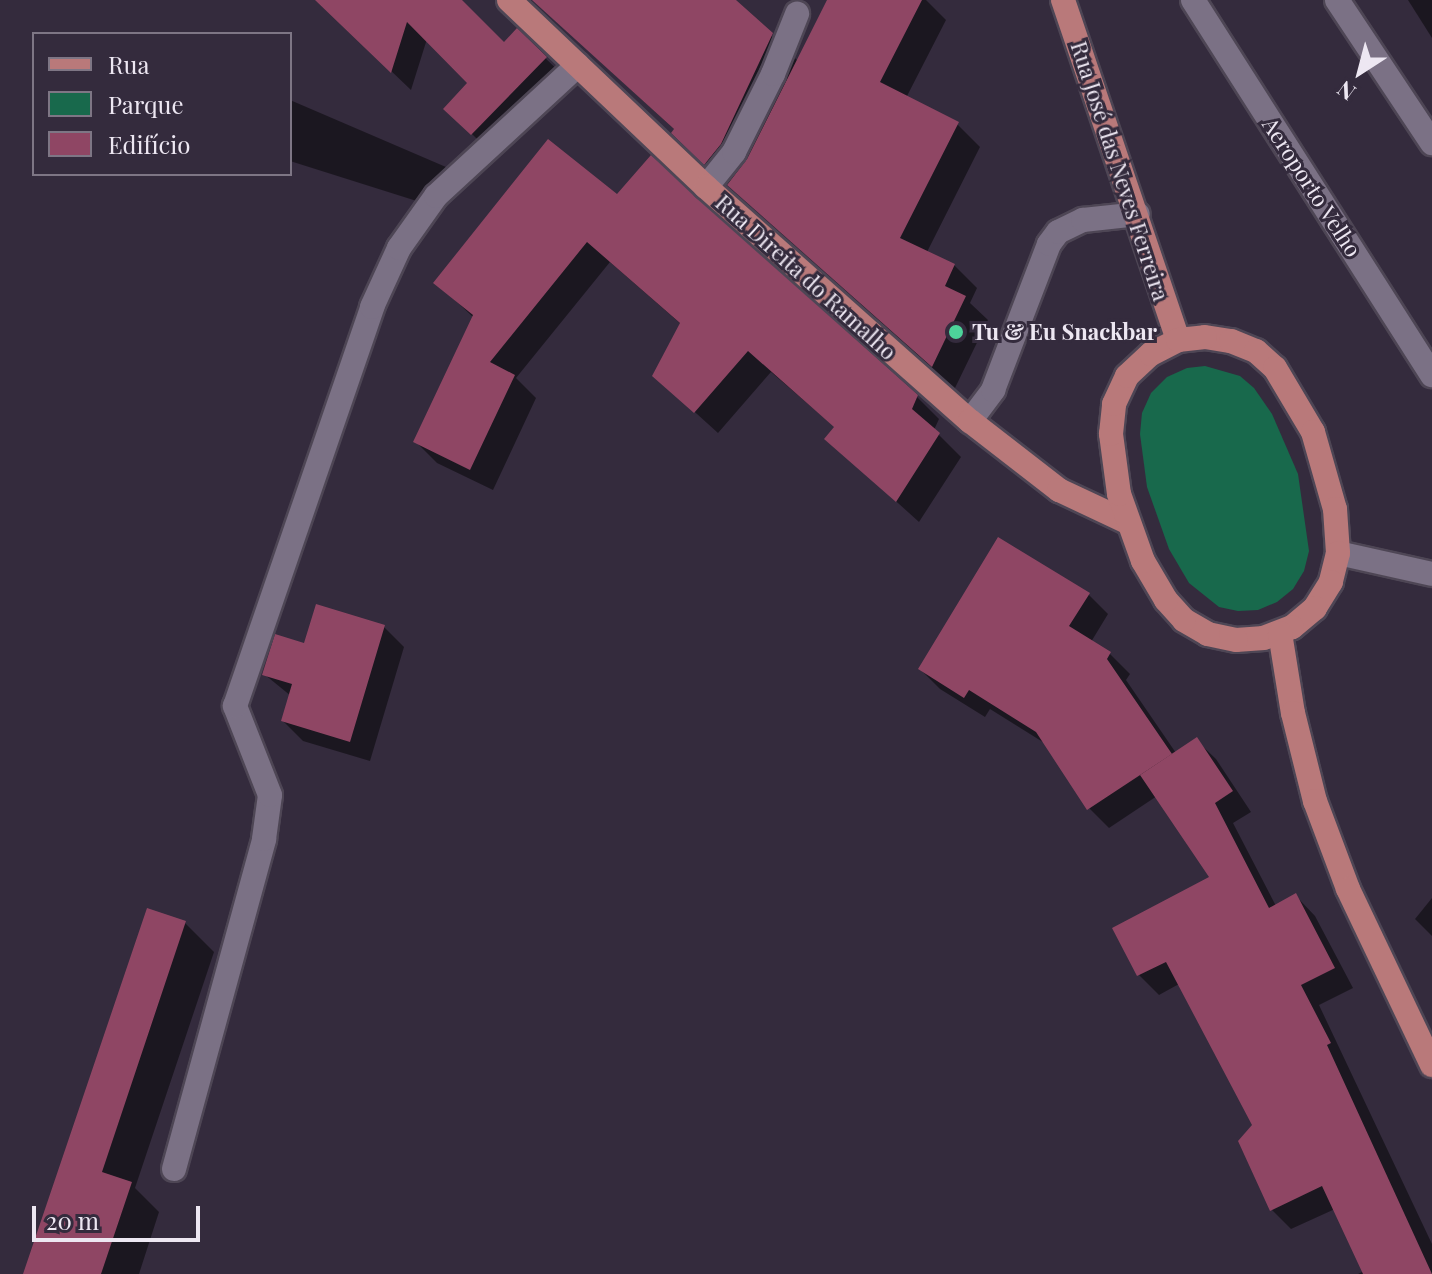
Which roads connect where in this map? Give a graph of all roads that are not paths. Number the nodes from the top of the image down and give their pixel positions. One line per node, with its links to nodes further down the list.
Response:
1 (509, 0): 6 (main road, Rua Direita do Ramalho)
2 (1063, 0): 9 (main road, Rua José das Neves Ferreira)
3 (1193, 0): 11 (street, Aeroporto Velho)
4 (1337, 0): 7 (street)
5 (797, 14): 8 (street)
6 (578, 65): 8 (main road, Rua Direita do Ramalho); 18 (street)
7 (1432, 143)
8 (706, 187): 12 (main road, Rua Direita do Ramalho)
9 (1138, 214): 10 (main road, Rua José das Neves Ferreira); 12 (street)
10 (1178, 340): 13 (main road); 14 (main road)
11 (1432, 375)
12 (970, 421): 13 (main road, Rua Direita do Ramalho)
13 (1127, 522): 16 (main road)
14 (1338, 553): 15 (street); 16 (main road)
15 (1432, 574)
16 (1280, 633): 17 (main road)
17 (1432, 1065)
18 (174, 1169)

